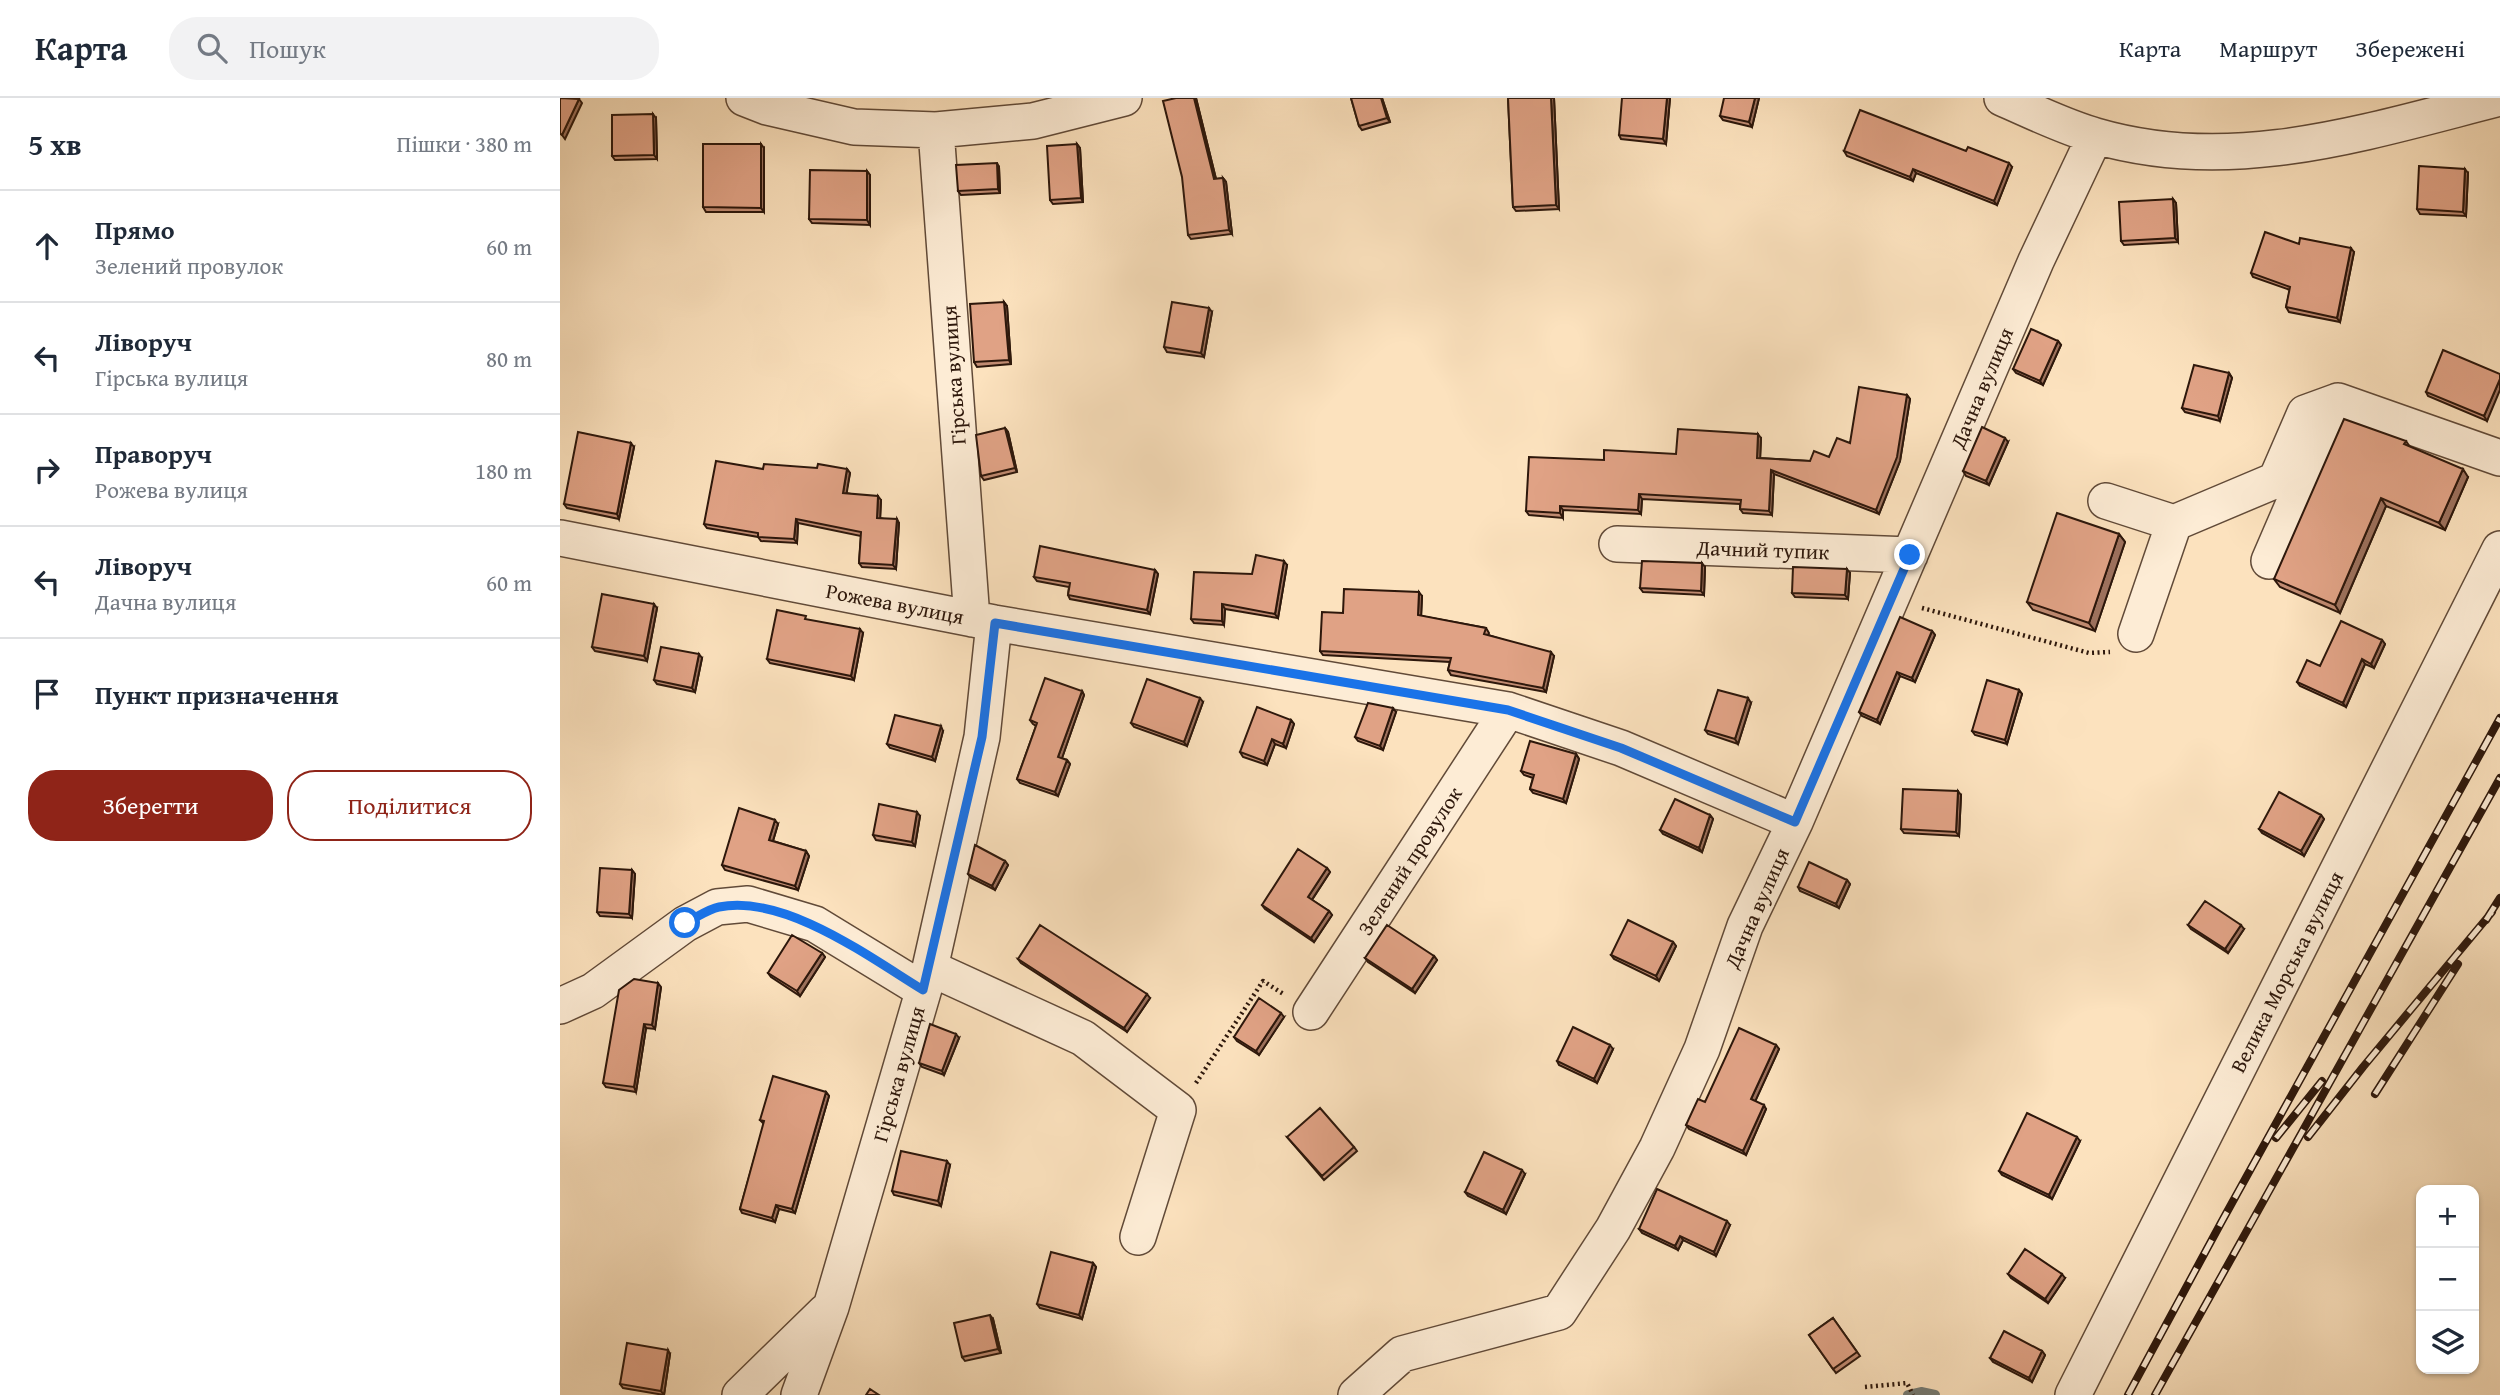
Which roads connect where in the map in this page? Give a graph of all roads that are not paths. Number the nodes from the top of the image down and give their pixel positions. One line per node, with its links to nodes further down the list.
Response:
1 (744, 98): 6 (street)
2 (1124, 98): 6 (street)
3 (2001, 98): 7 (street)
4 (2500, 98): 5 (street)
5 (2429, 106): 7 (street)
6 (936, 130): 17 (street, Гірська вулиця)
7 (2095, 136): 15 (street, Дачна вулиця)
8 (2338, 401): 9 (street); 11 (street); 16 (street)
9 (2500, 458)
10 (2106, 501): 11 (street)
11 (2174, 523): 18 (street)
12 (560, 538): 17 (street, Рожева вулиця)
13 (1617, 544): 15 (street, Дачний тупик)
14 (2500, 549): 29 (street, Велика Морська вулиця)
15 (1910, 555): 20 (street, Дачна вулиця)
16 (2269, 561)
17 (984, 621): 19 (street, Рожева вулиця); 21 (street, Гірська вулиця)
18 (2136, 634)
19 (1508, 710): 20 (street, Рожева вулиця); 23 (street, Зелений провулок)
20 (1795, 822): 28 (street, Дачна вулиця)
21 (926, 979): 22 (street); 24 (street); 25 (street, Гірська вулиця)
22 (560, 1006)
23 (1311, 1012)
24 (1138, 1237)
25 (831, 1307): 26 (street); 27 (street, Гірська вулиця)
26 (740, 1395)
27 (799, 1395)
28 (1356, 1395)
29 (2073, 1395)

